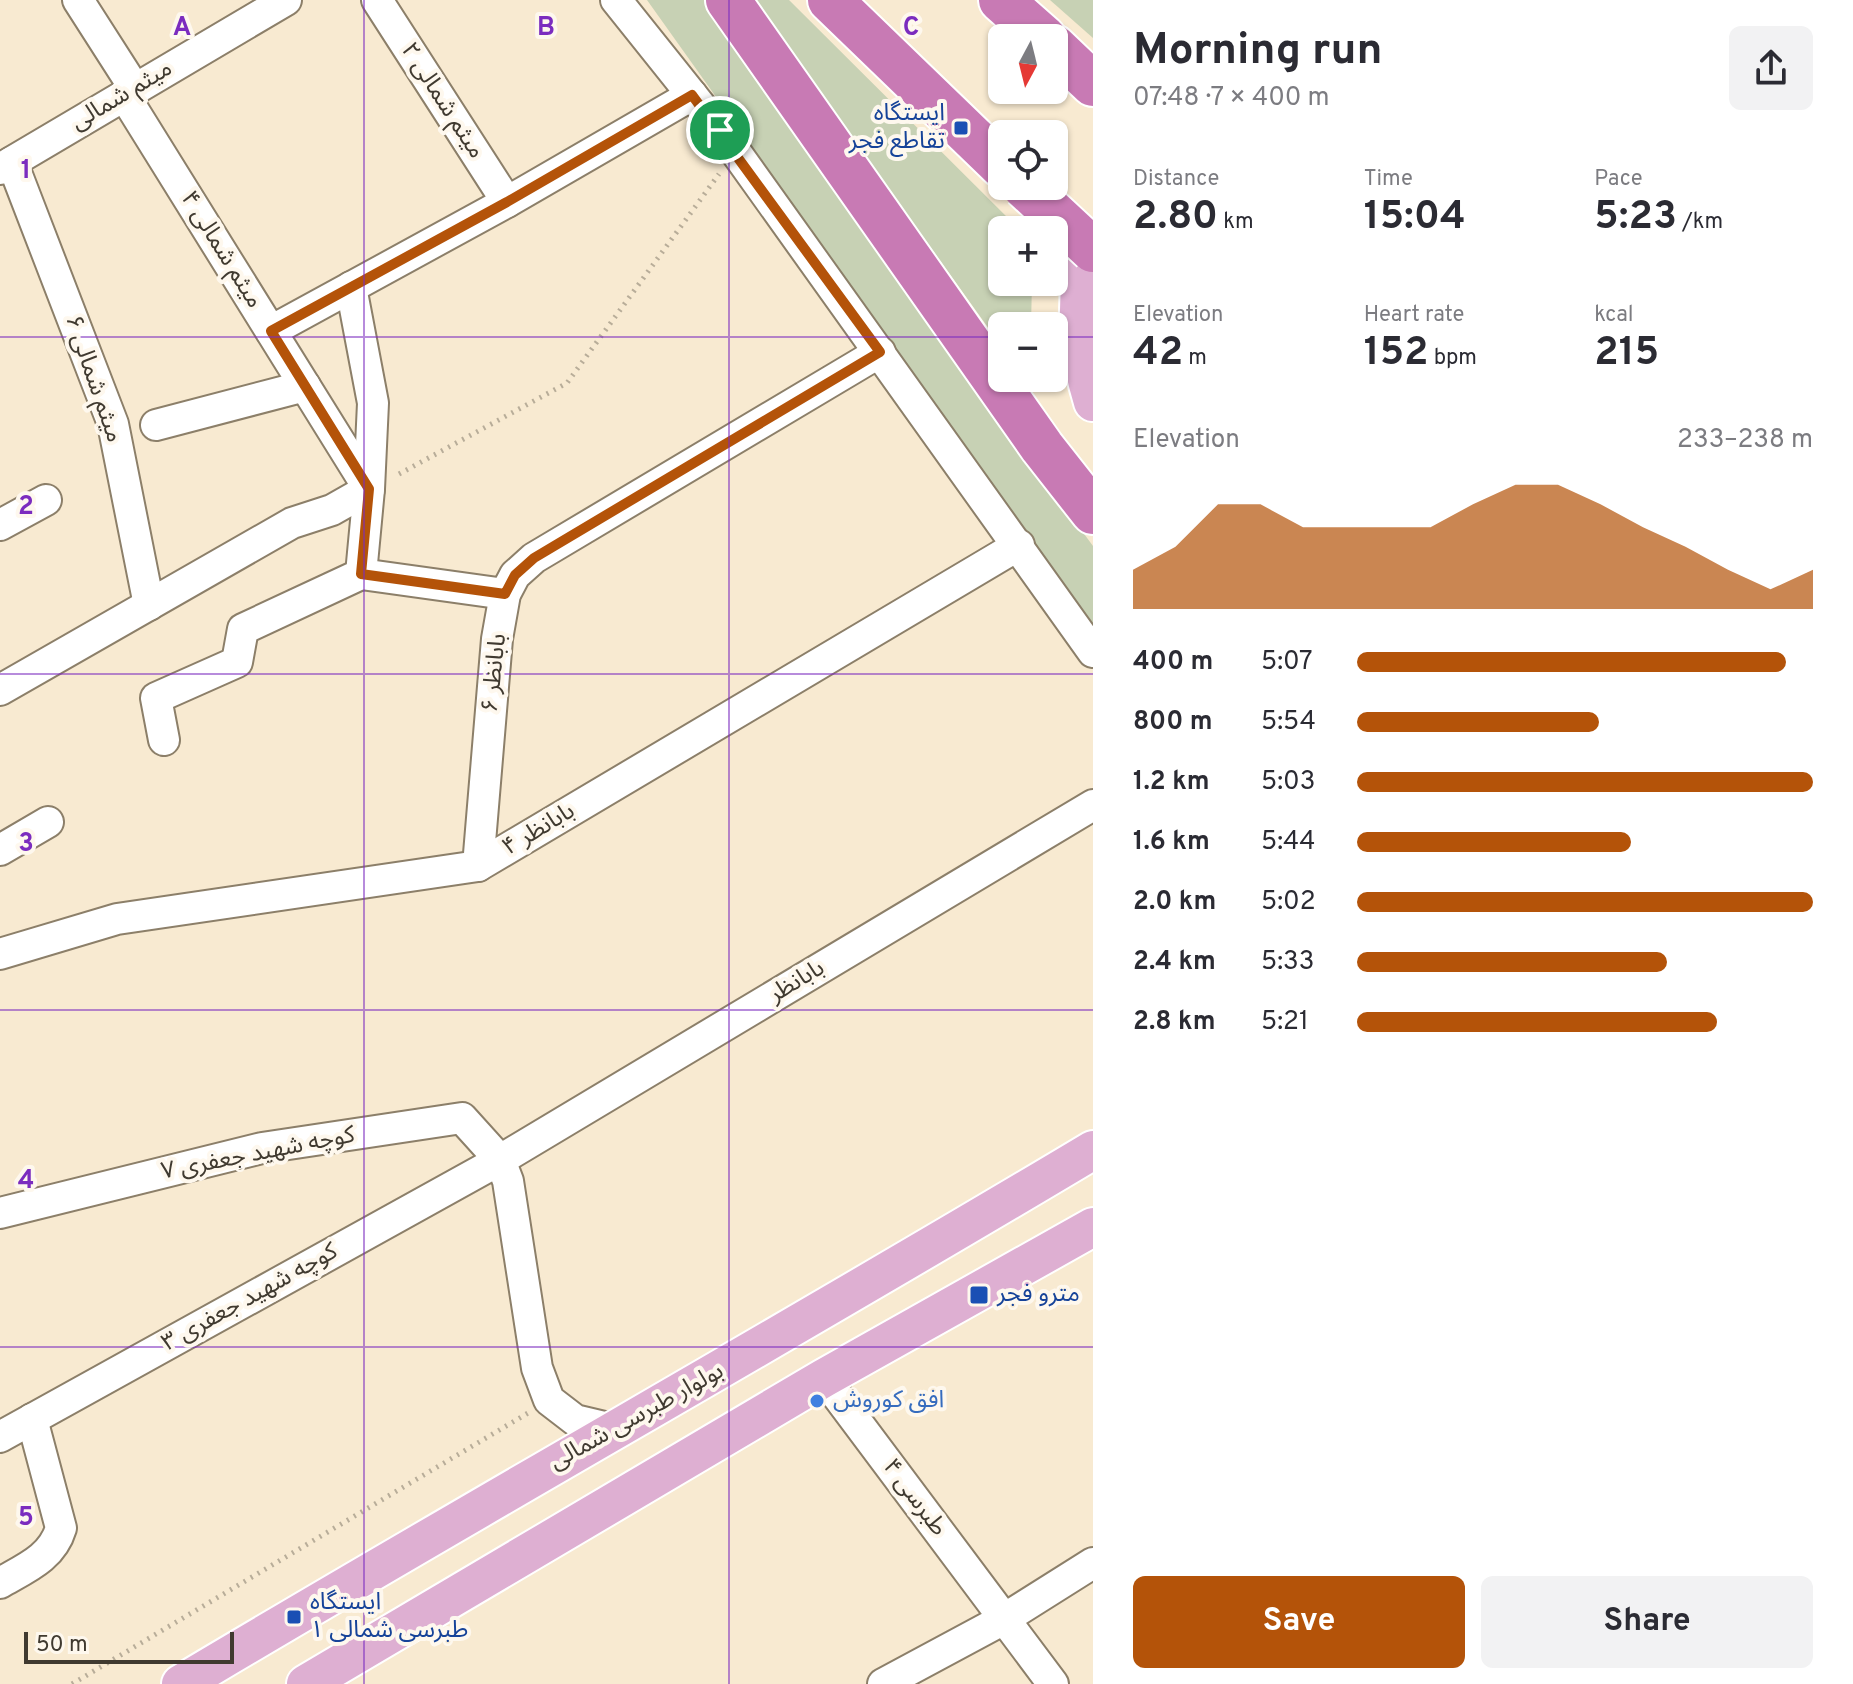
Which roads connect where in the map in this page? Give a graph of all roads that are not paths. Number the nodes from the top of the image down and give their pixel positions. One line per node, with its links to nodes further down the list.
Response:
1 (78, 0): 11 (street, میثم شمالی ۴)
2 (286, 0): 11 (street, میثم شمالی)
3 (377, 0): 16 (street, میثم شمالی ۲)
4 (616, 0): 12 (street)
5 (728, 0): 26 (highway)
6 (830, 0): 13 (highway)
7 (1001, 0): 8 (highway)
8 (1028, 24)
9 (1068, 60): 10 (highway)
10 (1093, 84)
11 (130, 92): 14 (street, میثم شمالی); 19 (street, میثم شمالی ۴)
12 (692, 95): 16 (street); 20 (street)
13 (988, 153)
14 (6, 165): 31 (street, میثم شمالی ۶)
15 (1040, 200): 17 (highway, bridge)
16 (507, 202): 18 (street)
17 (1093, 248): 22 (main road)
18 (351, 287): 19 (street); 24 (street)
19 (271, 331): 21 (street, میثم شمالی ۴)
20 (880, 352): 28 (street); 30 (street, بابانظر ۶)
21 (305, 386): 23 (street); 24 (street, میثم شمالی ۴)
22 (1093, 402)
23 (156, 425)
24 (369, 489): 29 (street); 31 (street)
25 (46, 500): 27 (street)
26 (1093, 512)
27 (0, 525)
28 (1019, 545): 32 (street); 38 (street, بابانظر ۴)
29 (361, 574): 30 (street); 34 (street)
30 (505, 594): 38 (street, بابانظر ۶)
31 (149, 605): 33 (street)
32 (1093, 652)
33 (0, 690)
34 (164, 740)
35 (1093, 805): 41 (street, بابانظر)
36 (48, 822): 37 (street)
37 (0, 850)
38 (478, 866): 39 (street, بابانظر ۴)
39 (0, 954)
40 (1093, 1150): 46 (main road, بولوار طبرسی شمالی)
41 (500, 1160): 42 (street, کوچه شهید جعفری ۷); 45 (street, کوچه شهید جعفری ۳); 46 (street)
42 (0, 1213)
43 (1093, 1227): 44 (main road)
44 (824, 1378): 50 (street, طبرسی ۴); 52 (main road)
45 (32, 1419): 47 (street, کوچه شهید جعفری ۳); 49 (street)
46 (613, 1429): 51 (main road, بولوار طبرسی شمالی)
47 (0, 1437)
48 (1093, 1563): 50 (street)
49 (0, 1583)
50 (1004, 1619): 53 (street); 54 (street, طبرسی ۴)
51 (181, 1684)
52 (306, 1684)
53 (883, 1684)
54 (1053, 1684)

